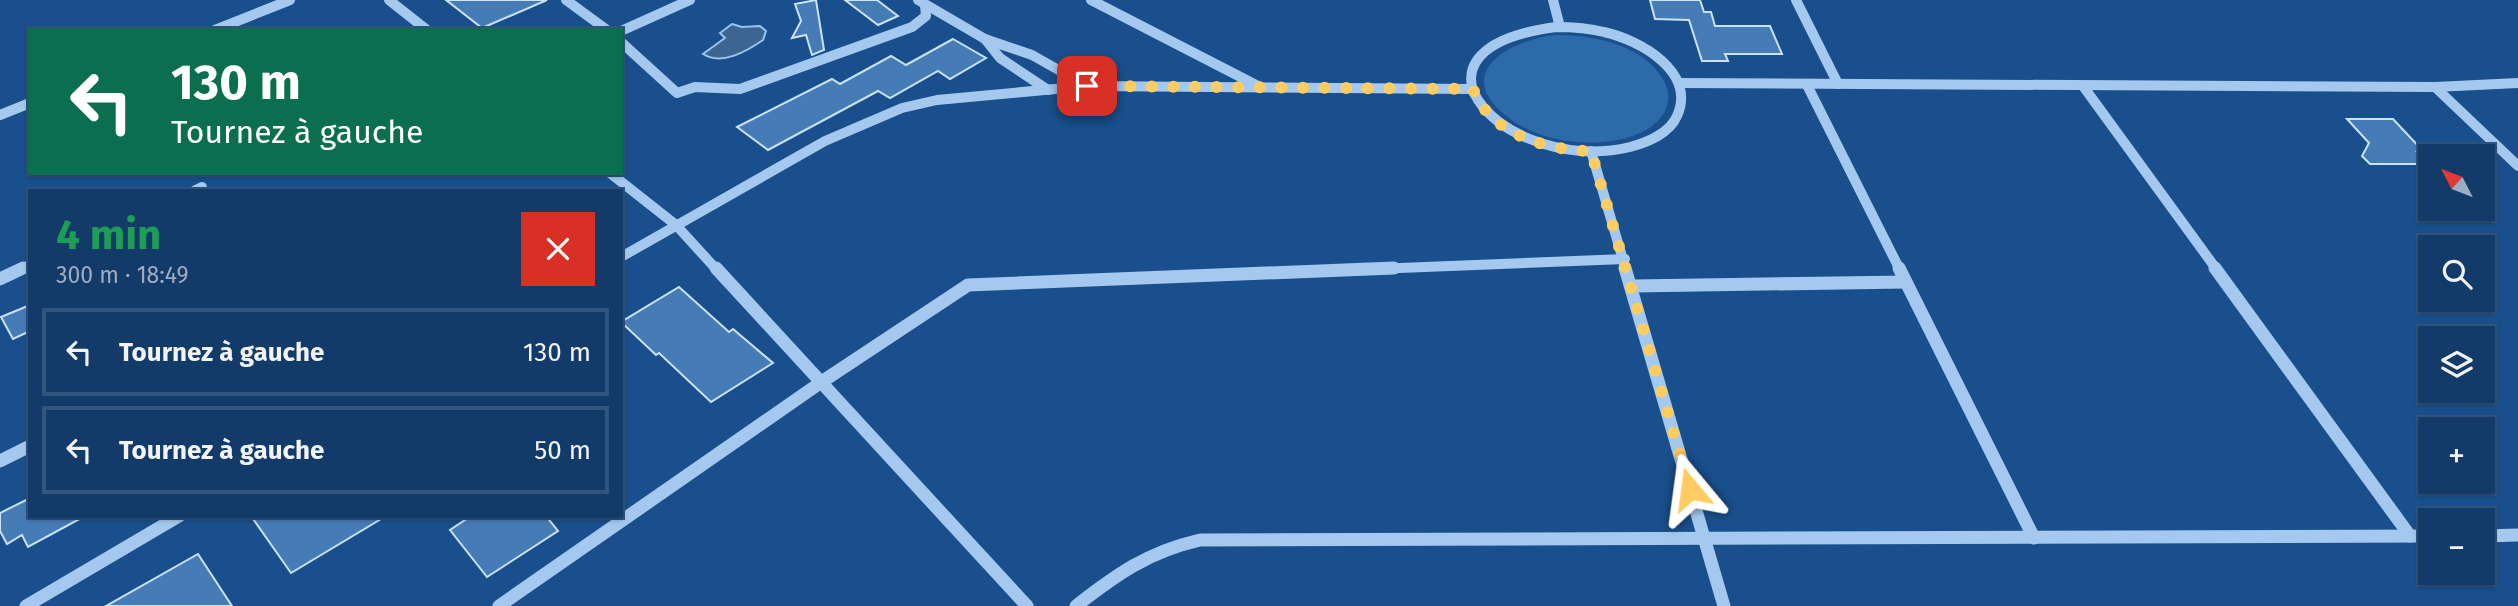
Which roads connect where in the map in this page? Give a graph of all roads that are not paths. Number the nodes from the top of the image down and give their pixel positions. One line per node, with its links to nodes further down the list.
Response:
1 (290, 0): 10 (street)
2 (389, 0): 11 (street)
3 (566, 0): 12 (street)
4 (690, 0): 13 (street)
5 (1091, 0): 23 (street)
6 (1553, 0): 9 (street)
7 (1796, 0): 17 (street)
8 (922, 3): 14 (street); 15 (street)
9 (1560, 27): 16 (street); 24 (street)
10 (220, 28)
11 (424, 28)
12 (604, 28)
13 (623, 30)
14 (985, 39): 20 (street); 25 (street)
15 (623, 44)
16 (1679, 83): 19 (street); 28 (street)
17 (1838, 83): 19 (street); 21 (street)
18 (2518, 83): 22 (street)
19 (1807, 85): 36 (street)
20 (1087, 86): 23 (street); 25 (street)
21 (2083, 86): 22 (street); 42 (street)
22 (2435, 87): 29 (street)
23 (1264, 89): 24 (street)
24 (1473, 89): 28 (street)
25 (1048, 90): 31 (street)
26 (28, 104): 27 (street)
27 (0, 115)
28 (1591, 151): 33 (street)
29 (2518, 166)
30 (613, 175): 31 (street)
31 (676, 225): 32 (street); 38 (street)
32 (623, 256)
33 (1625, 258): 37 (street); 38 (street)
34 (28, 266): 35 (street)
35 (0, 279)
36 (1906, 282): 37 (street); 46 (street)
37 (1633, 286): 47 (street)
38 (820, 383): 49 (street); 50 (street)
39 (28, 447): 40 (street)
40 (0, 461)
41 (176, 518): 48 (street)
42 (2410, 536): 43 (street); 46 (street)
43 (2418, 536)
44 (2495, 536): 45 (street)
45 (2518, 536)
46 (2034, 538): 47 (street)
47 (1704, 540): 51 (street); 52 (street)
48 (26, 606)
49 (499, 606)
50 (1027, 606)
51 (1076, 606)
52 (1724, 606)

